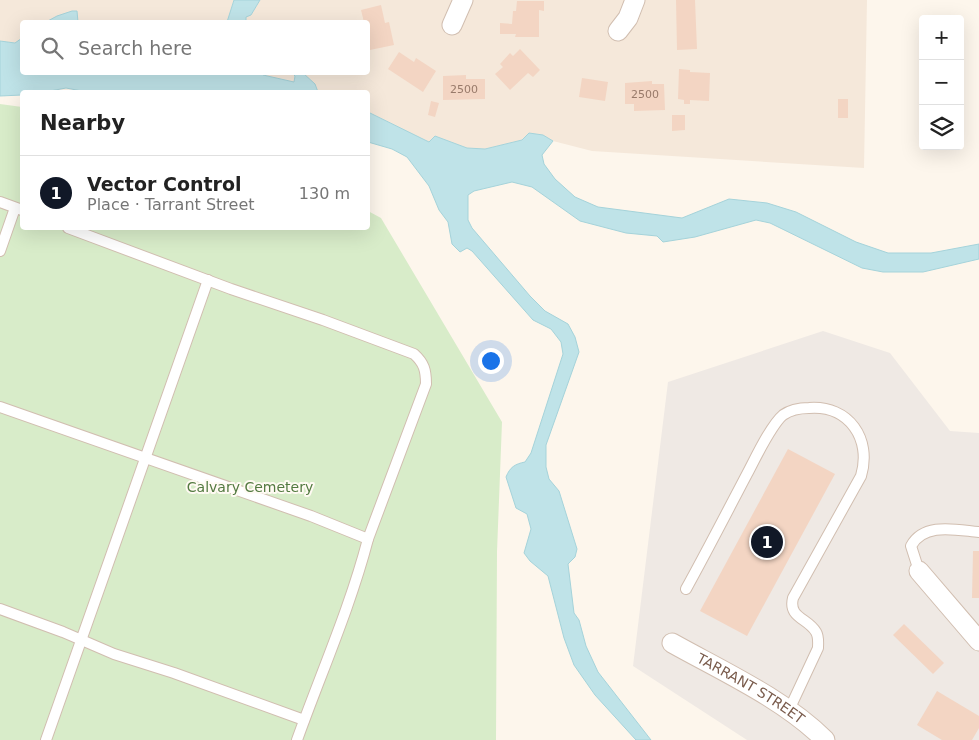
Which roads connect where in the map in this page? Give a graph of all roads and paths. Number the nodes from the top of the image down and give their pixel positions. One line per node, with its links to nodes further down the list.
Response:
1 (463, 0): 3 (street)
2 (635, 0): 4 (street)
3 (452, 25)
4 (618, 31)
5 (0, 202): 6 (lane)
6 (19, 209): 8 (lane)
7 (73, 230): 9 (lane)
8 (0, 251)
9 (208, 280): 11 (lane); 13 (lane)
10 (0, 407): 11 (lane)
11 (146, 460): 13 (lane); 17 (lane)
12 (979, 532): 14 (lane)
13 (368, 539): 21 (lane)
14 (918, 571): 18 (street)
15 (686, 589): 20 (lane)
16 (0, 609): 17 (lane)
17 (82, 641): 21 (lane); 22 (lane)
18 (979, 641)
19 (672, 643): 20 (street, TARRANT STREET)
20 (789, 710): 24 (street, TARRANT STREET)
21 (304, 720): 23 (lane)
22 (46, 740)
23 (297, 740)
24 (825, 740)

